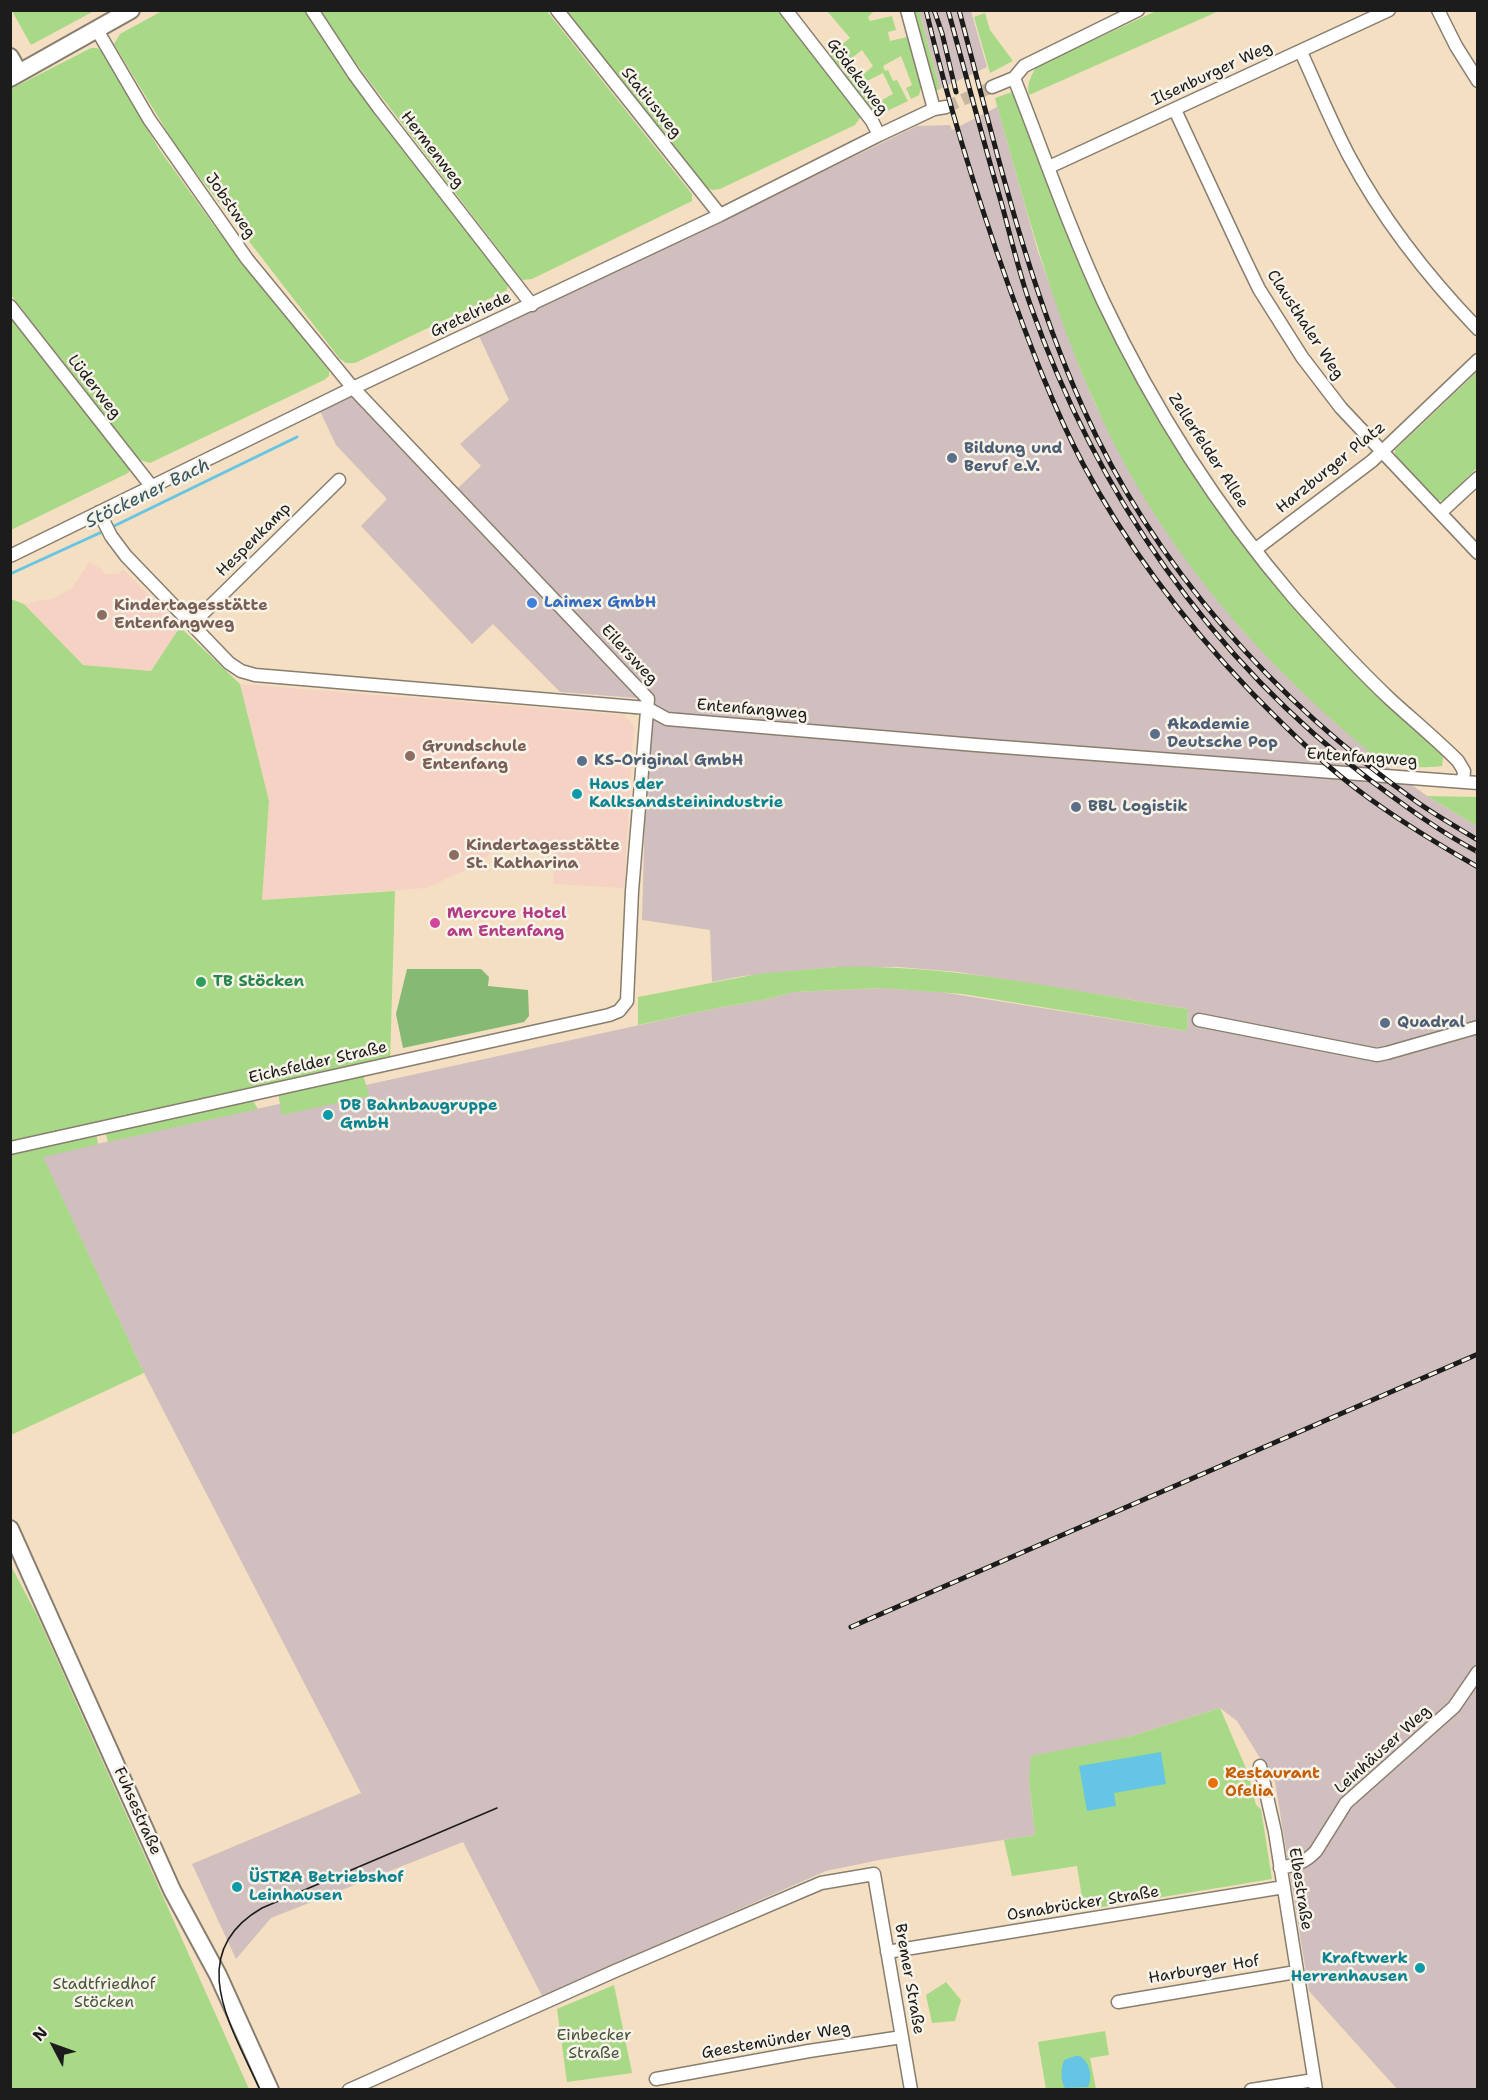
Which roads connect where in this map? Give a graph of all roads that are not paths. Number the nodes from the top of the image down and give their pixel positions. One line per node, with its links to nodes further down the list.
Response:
1 (131, 10): 9 (street)
2 (312, 10): 20 (street, Hermenweg)
3 (557, 10): 19 (street, Statiusweg)
4 (786, 10): 17 (street, Gödekeweg)
5 (907, 10): 17 (street, Gretelriede)
6 (1138, 10): 13 (street)
7 (1389, 10): 10 (street, Ilsenburger Weg)
8 (1438, 10): 14 (street)
9 (97, 30): 12 (street); 24 (street, Jobstweg)
10 (1301, 52): 16 (street, Ilsenburger Weg); 22 (street)
11 (10, 57): 12 (street)
12 (15, 75)
13 (1014, 78): 15 (street); 18 (street, Zellerfelder Allee)
14 (1478, 81)
15 (992, 87)
16 (1175, 110): 18 (street, Ilsenburger Weg); 25 (street, Clausthaler Weg)
17 (879, 135): 19 (street, Gretelriede)
18 (1049, 167): 31 (street, Zellerfelder Allee)
19 (720, 215): 20 (street, Gretelriede)
20 (532, 305): 24 (street, Gretelriede)
21 (10, 306): 28 (street, Lüderweg)
22 (1478, 329)
23 (1478, 360): 25 (street, Harzburger Platz)
24 (353, 388): 28 (street, Gretelriede); 35 (street, Eilersweg)
25 (1382, 452): 29 (street, Clausthaler Weg); 31 (street, Harzburger Platz)
26 (1478, 478): 29 (street)
27 (339, 480): 34 (street, Hespenkamp)
28 (152, 487): 30 (street, Gretelriede)
29 (1440, 513): 32 (street, Clausthaler Weg)
30 (100, 515): 33 (street, Gretelriede); 34 (street, Entenfangweg)
31 (1256, 549): 36 (street, Zellerfelder Allee)
32 (1478, 553)
33 (10, 556)
34 (192, 624): 35 (street, Entenfangweg)
35 (647, 708): 36 (street, Entenfangweg); 38 (street, Eilersweg)
36 (1463, 782): 37 (street, Entenfangweg)
37 (1478, 783)
38 (627, 1001): 41 (street, Eichsfelder Straße)
39 (1199, 1020): 40 (street)
40 (1478, 1027)
41 (10, 1148)
42 (10, 1529): 53 (street, Fuhsestraße)
43 (1478, 1672): 45 (street, Leinhäuser Weg)
44 (1260, 1766): 45 (street, Elbestraße)
45 (1280, 1868): 46 (street, Elbestraße)
46 (1284, 1887): 47 (street, Osnabrücker Straße); 48 (street, Elbestraße)
47 (887, 1952): 50 (street, Bremer Straße); 54 (street, Bremer Straße)
48 (1296, 1972): 49 (street, Harburger Hof); 52 (street, Elbestraße)
49 (1118, 2002)
50 (902, 2037): 51 (street, Geestemünder Weg); 55 (street, Bremer Straße)
51 (656, 2079)
52 (1315, 2085): 56 (street)
53 (270, 2090)
54 (349, 2090)
55 (911, 2090)
56 (1251, 2090)

